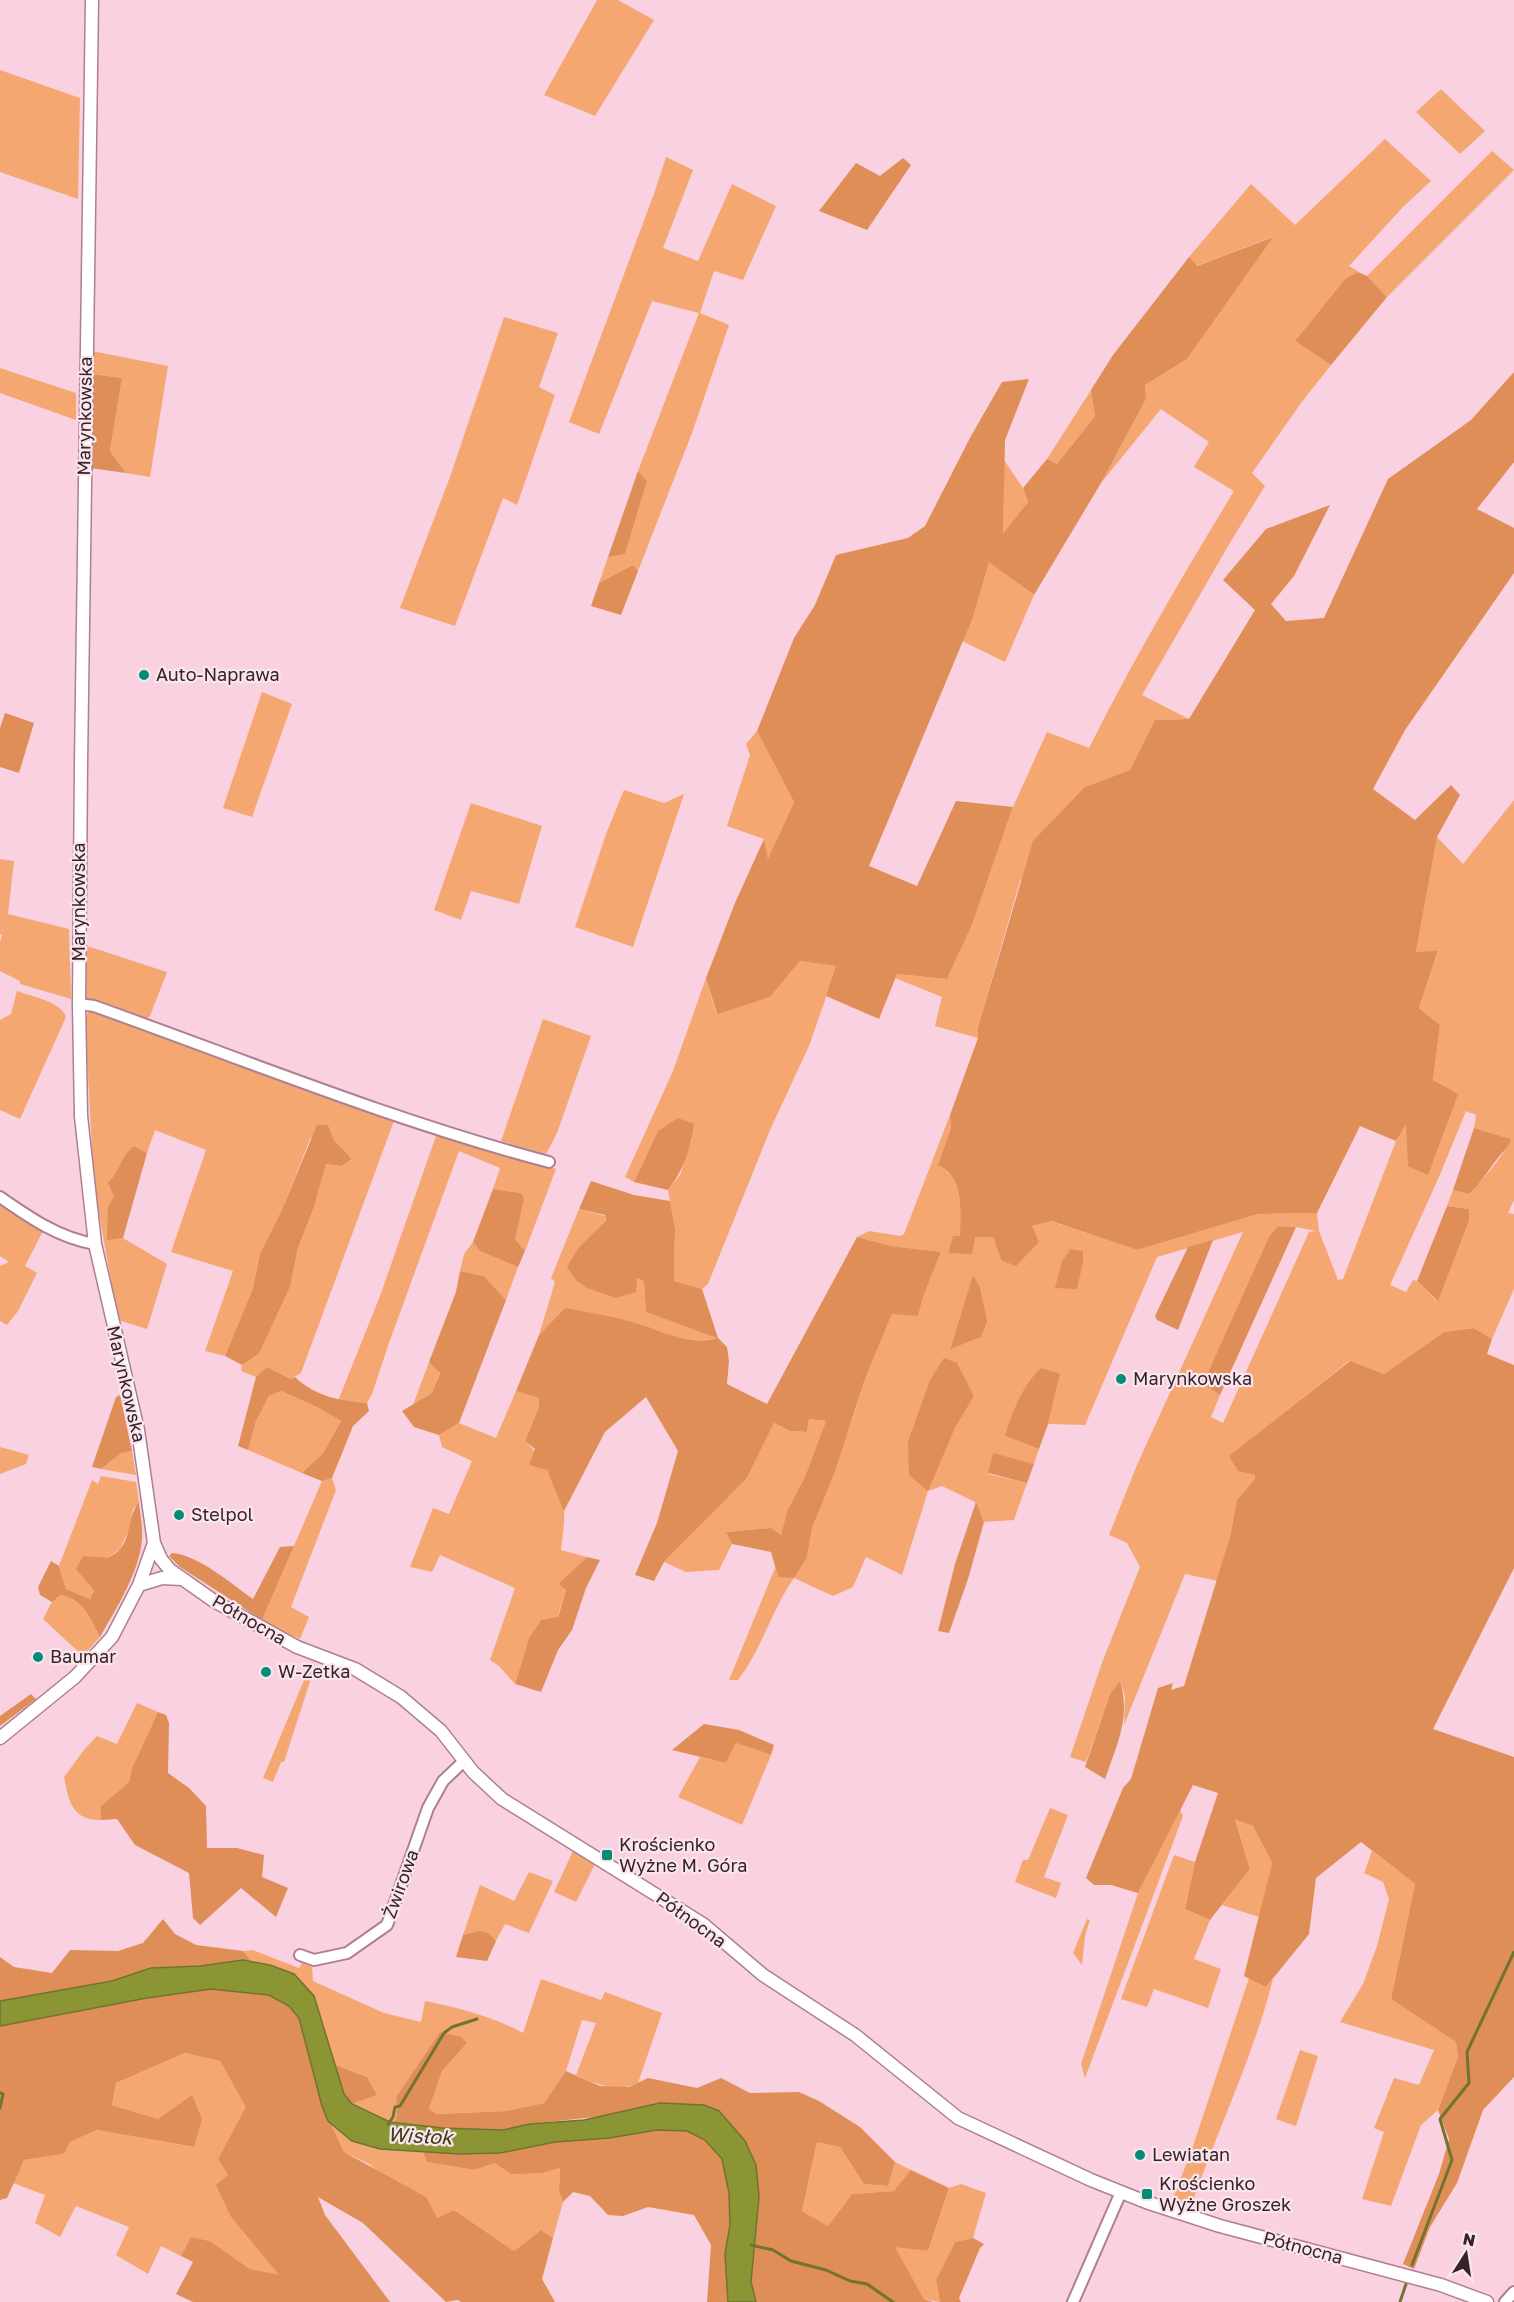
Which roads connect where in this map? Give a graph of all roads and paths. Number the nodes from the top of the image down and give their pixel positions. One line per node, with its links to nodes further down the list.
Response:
1 (92, 0): 2 (street, Marynkowska)
2 (79, 1004): 3 (street); 5 (street, Marynkowska)
3 (549, 1162)
4 (0, 1197): 5 (street)
5 (95, 1244): 6 (street, Marynkowska)
6 (153, 1543): 7 (street, Północna); 8 (street, Marynkowska)
7 (182, 1579): 8 (street); 10 (street, Północna)
8 (139, 1585): 9 (street, Marynkowska)
9 (0, 1738)
10 (464, 1761): 11 (street, Żwirowa); 12 (street, Północna)
11 (300, 1955)
12 (1120, 2192): 14 (street); 15 (street, Północna)
13 (1514, 2292): 16 (street)
14 (1073, 2302)
15 (1487, 2302)
16 (1505, 2302)

